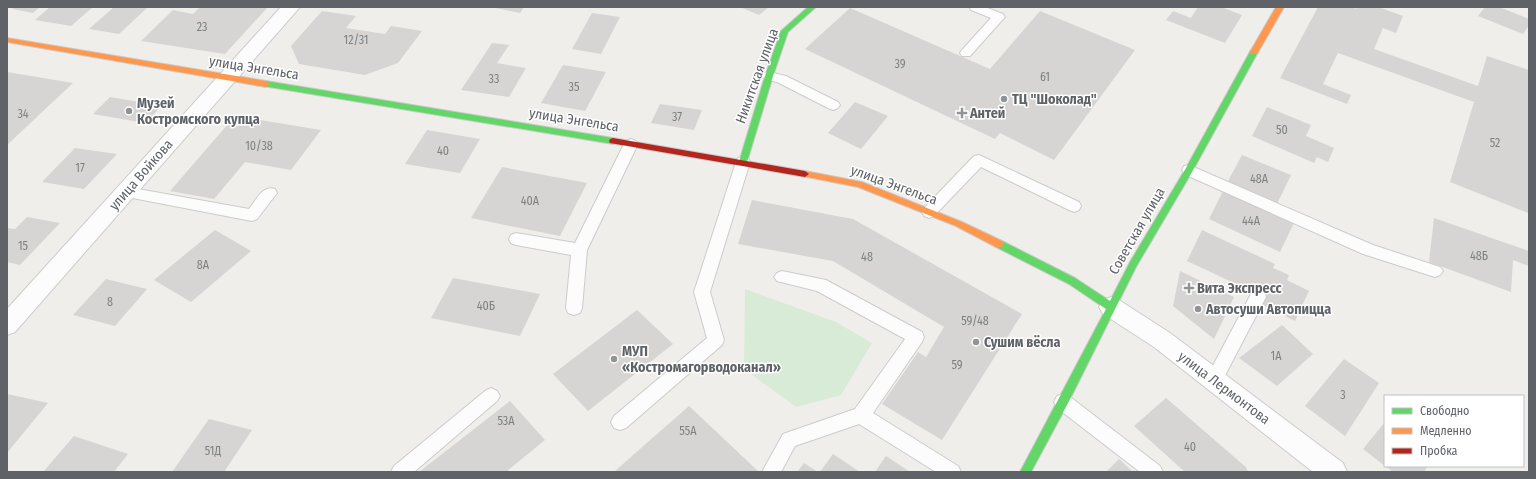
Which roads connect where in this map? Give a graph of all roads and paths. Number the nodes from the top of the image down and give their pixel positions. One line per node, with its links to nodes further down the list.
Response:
1 (292, 7): 8 (street, улица Войкова)
2 (812, 7): 7 (main road, Никитская улица)
3 (975, 7): 6 (lane)
4 (1280, 7): 12 (main road, Советская улица)
5 (9, 43): 8 (main road, улица Энгельса)
6 (966, 53)
7 (769, 76): 9 (lane); 11 (main road, Никитская улица)
8 (226, 78): 10 (main road, улица Энгельса); 13 (street, улица Войкова)
9 (833, 105)
10 (631, 144): 11 (main road, улица Энгельса); 18 (lane)
11 (743, 162): 16 (main road, улица Энгельса); 29 (lane)
12 (1189, 170): 19 (lane); 22 (main road, Советская улица)
13 (127, 192): 14 (lane); 24 (street, улица Войкова)
14 (270, 192)
15 (1074, 206): 16 (lane)
16 (929, 212): 22 (main road, улица Энгельса)
17 (516, 239): 18 (lane)
18 (579, 250): 23 (lane)
19 (1435, 272)
20 (782, 276): 28 (lane)
21 (1258, 296): 25 (lane)
22 (1111, 307): 25 (street, улица Лермонтова); 27 (main road, Советская улица)
23 (574, 308)
24 (7, 325)
25 (1214, 380): 35 (street, улица Лермонтова)
26 (491, 396): 30 (lane)
27 (1063, 402): 33 (main road, Советская улица); 34 (lane)
28 (861, 415): 31 (lane); 32 (lane)
29 (620, 422)
30 (400, 472)
31 (771, 472)
32 (952, 472)
33 (1025, 472)
34 (1154, 472)
35 (1334, 472)

